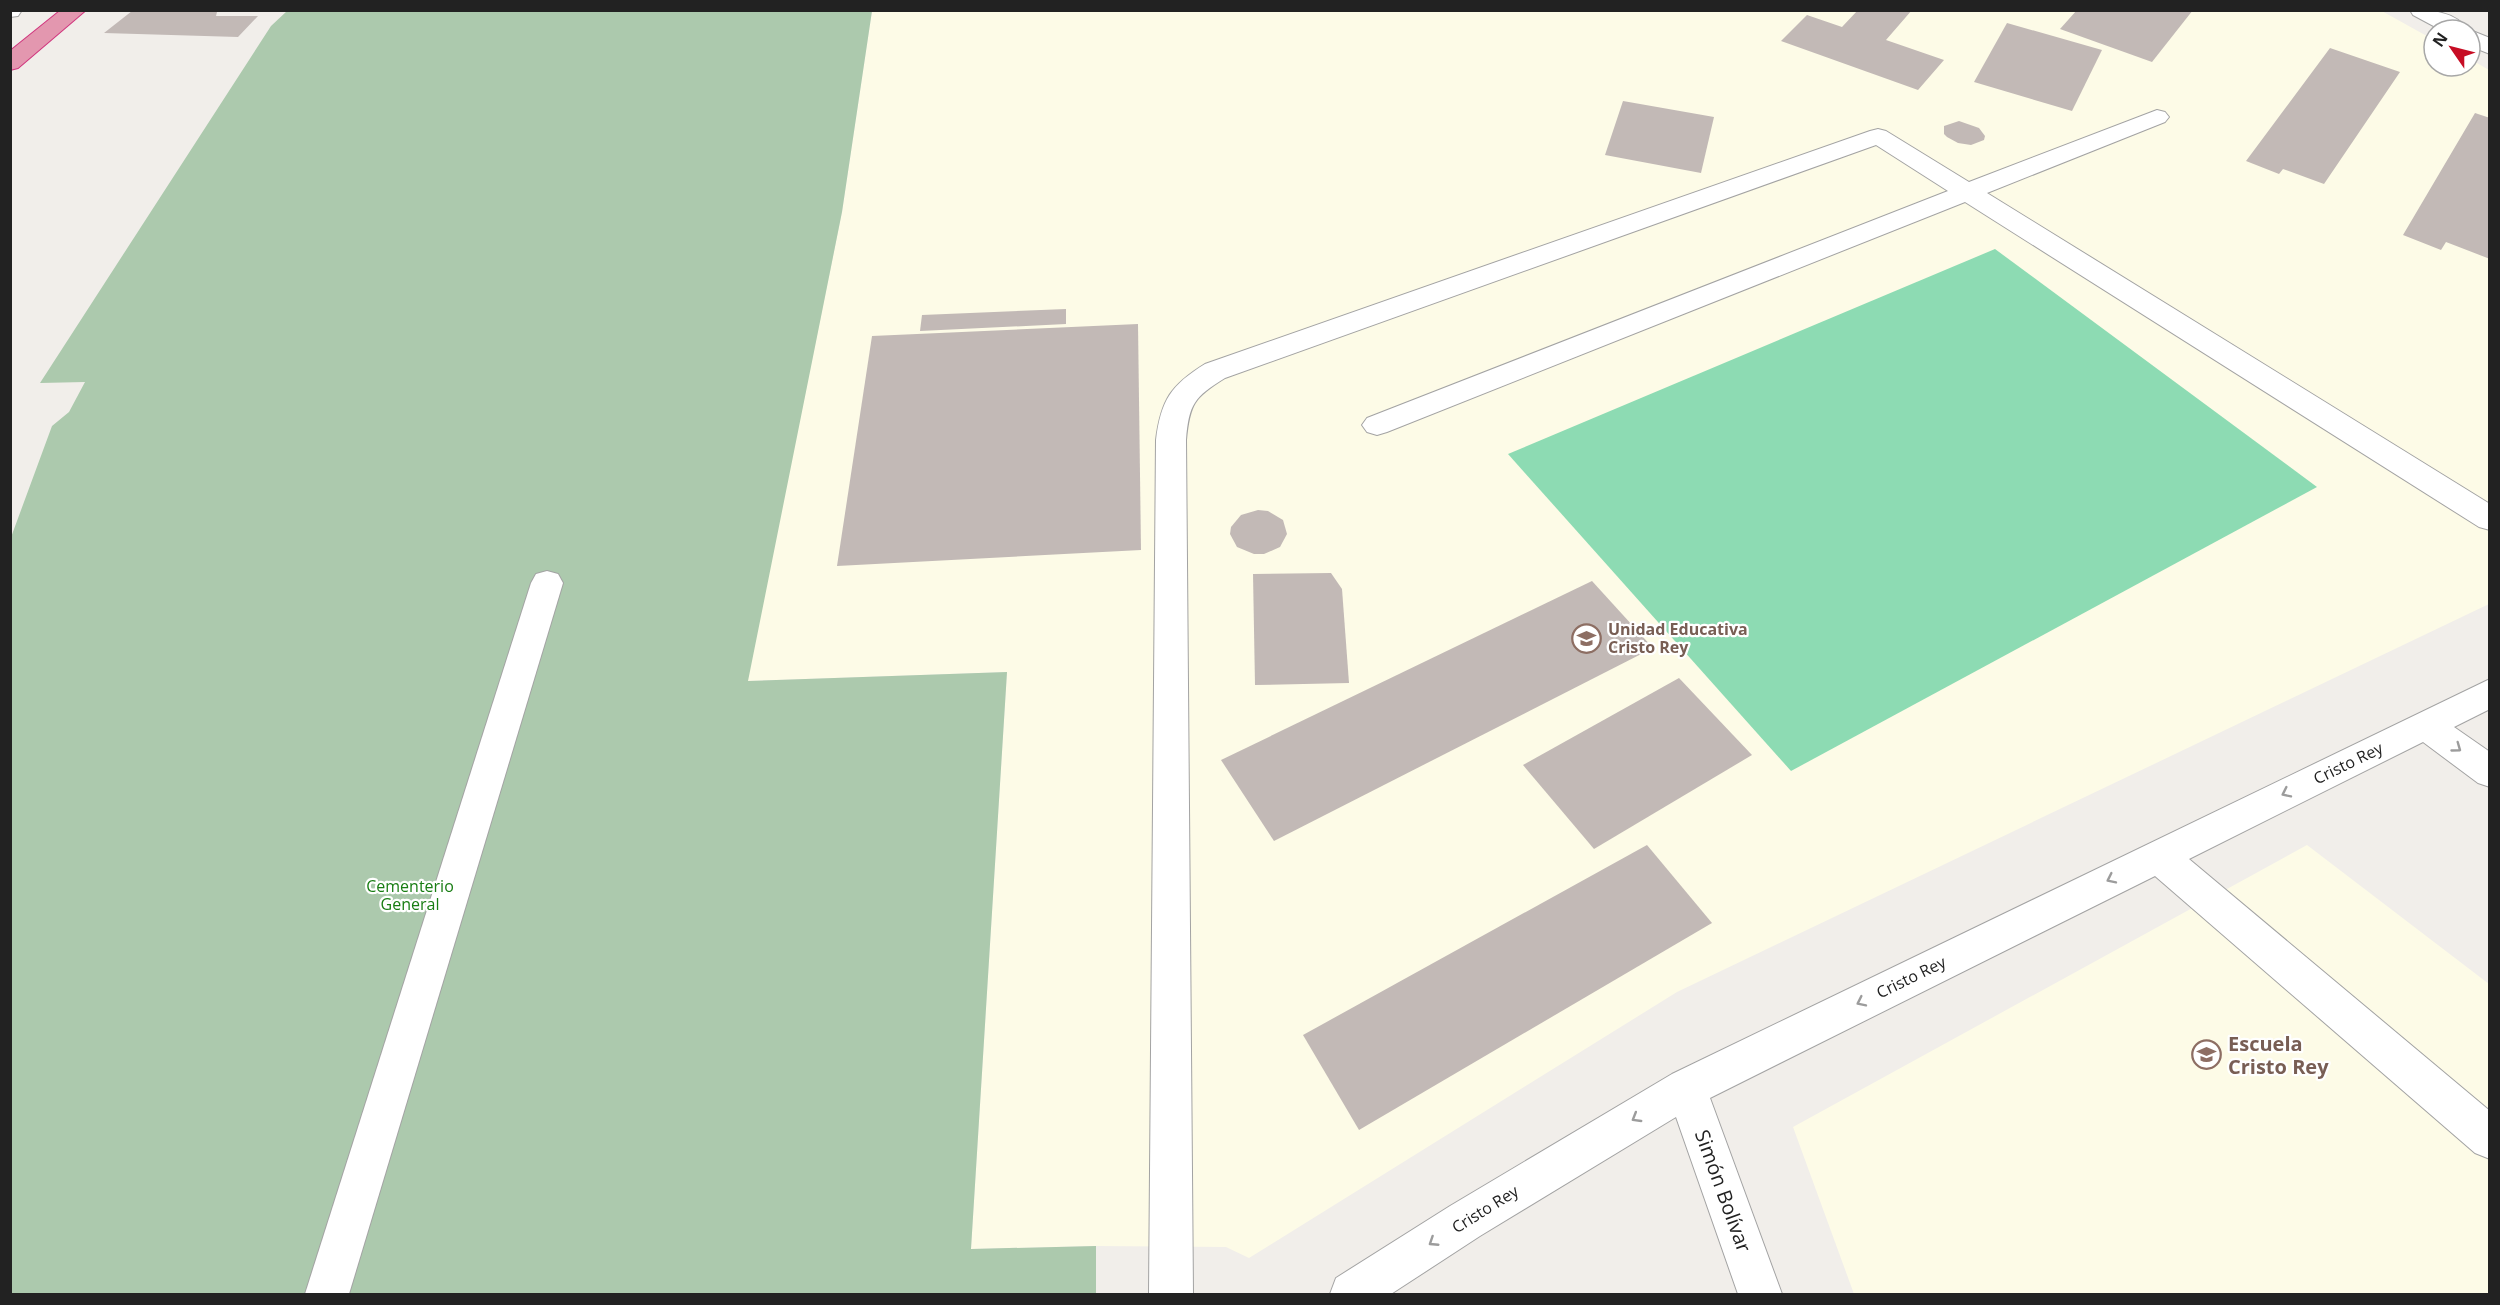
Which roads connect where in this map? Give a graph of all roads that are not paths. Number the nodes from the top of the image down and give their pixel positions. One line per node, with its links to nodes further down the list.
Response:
1 (75, 10): 4 (highway)
2 (2421, 10): 3 (street)
3 (2435, 18)
4 (10, 63)
5 (2157, 117): 6 (street)
6 (1967, 192): 7 (street); 8 (street); 17 (street)
7 (1377, 425)
8 (2490, 519)
9 (547, 583): 16 (street)
10 (2490, 693): 11 (street, Cristo Rey)
11 (2425, 725): 12 (street, one-way to 12); 13 (street, Cristo Rey, one-way to 13)
12 (2490, 772)
13 (2158, 856): 14 (street, Cristo Rey, one-way to 14); 15 (street)
14 (1686, 1088): 18 (street, Cristo Rey, one-way to 18); 19 (street, Simón Bolívar)
15 (2490, 1138)
16 (327, 1294)
17 (1171, 1294)
18 (1352, 1294)
19 (1760, 1294)

